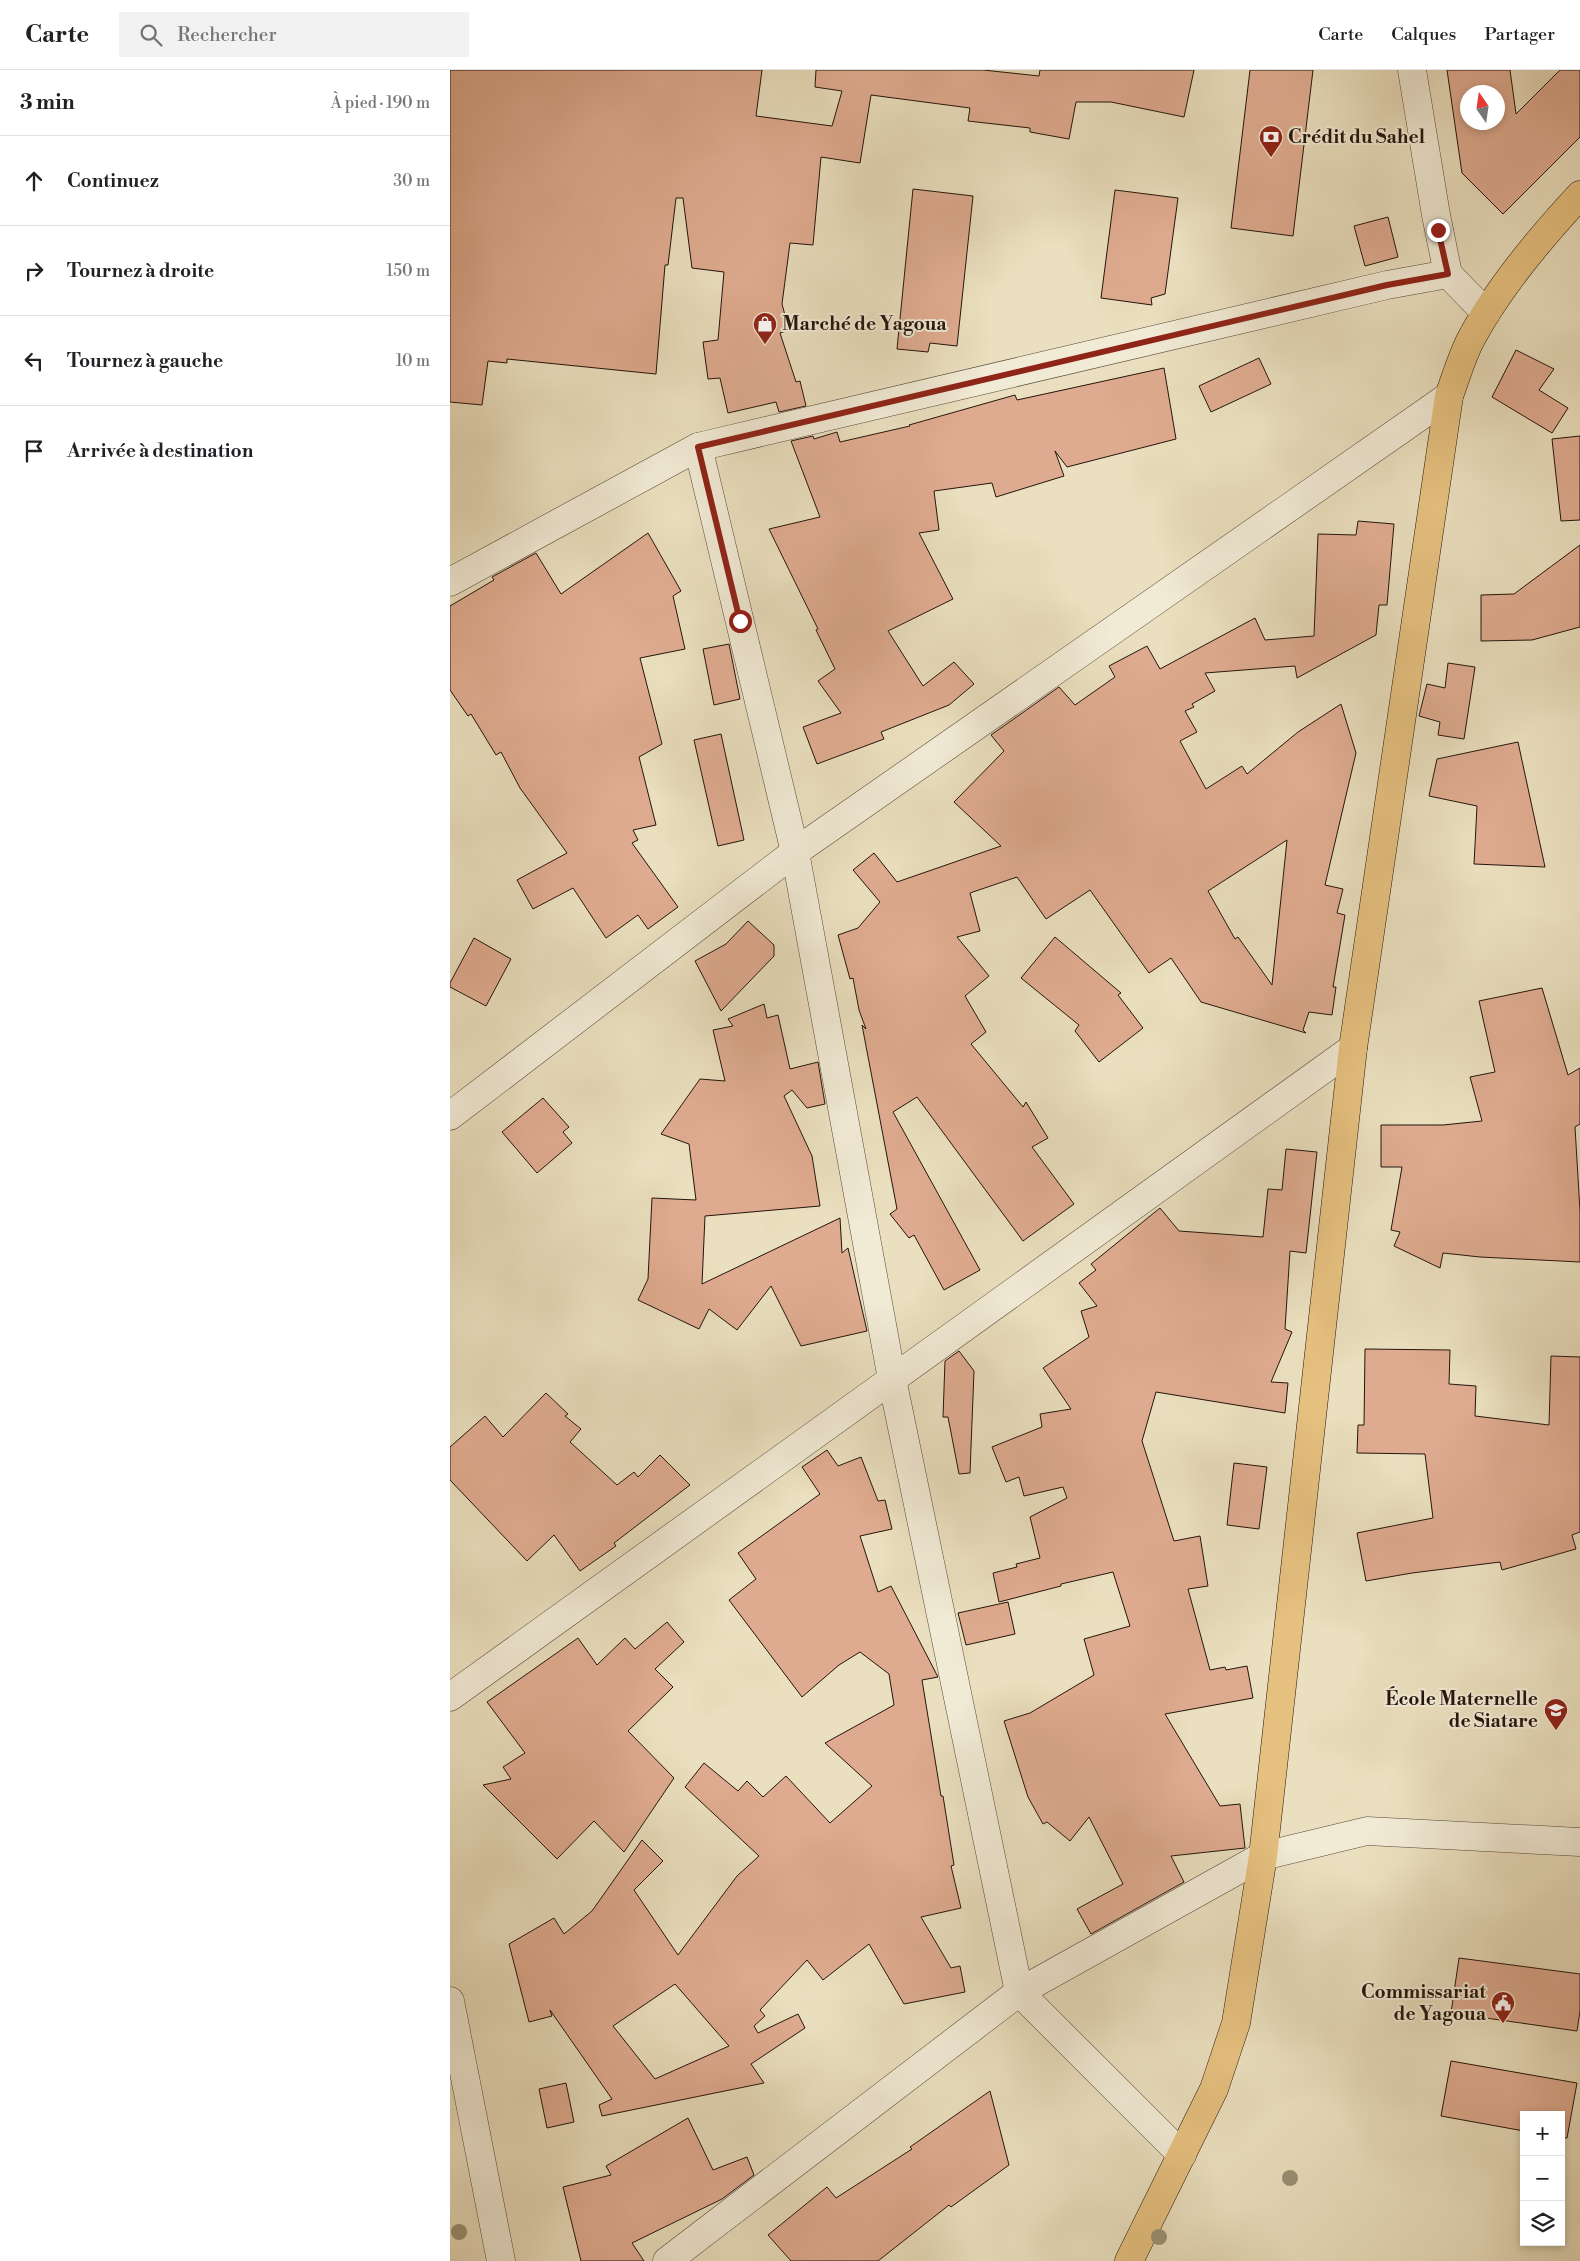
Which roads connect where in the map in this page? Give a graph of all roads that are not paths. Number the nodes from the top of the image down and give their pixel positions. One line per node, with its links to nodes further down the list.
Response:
1 (1412, 70): 3 (street)
2 (1580, 195): 4 (main road)
3 (1448, 274): 4 (street); 6 (street)
4 (1486, 313): 5 (main road)
5 (1449, 396): 8 (street); 9 (main road)
6 (698, 447): 7 (street); 8 (street)
7 (450, 582)
8 (795, 852): 10 (street); 11 (street)
9 (1353, 1048): 11 (street); 14 (main road)
10 (450, 1116)
11 (892, 1379): 12 (street); 15 (street)
12 (450, 1697)
13 (1580, 1842): 14 (street)
14 (1263, 1856): 15 (street); 17 (main road)
15 (1018, 1992): 17 (street); 19 (street)
16 (450, 2001): 18 (street)
17 (1182, 2155): 20 (main road)
18 (501, 2261)
19 (666, 2261)
20 (1129, 2261)

